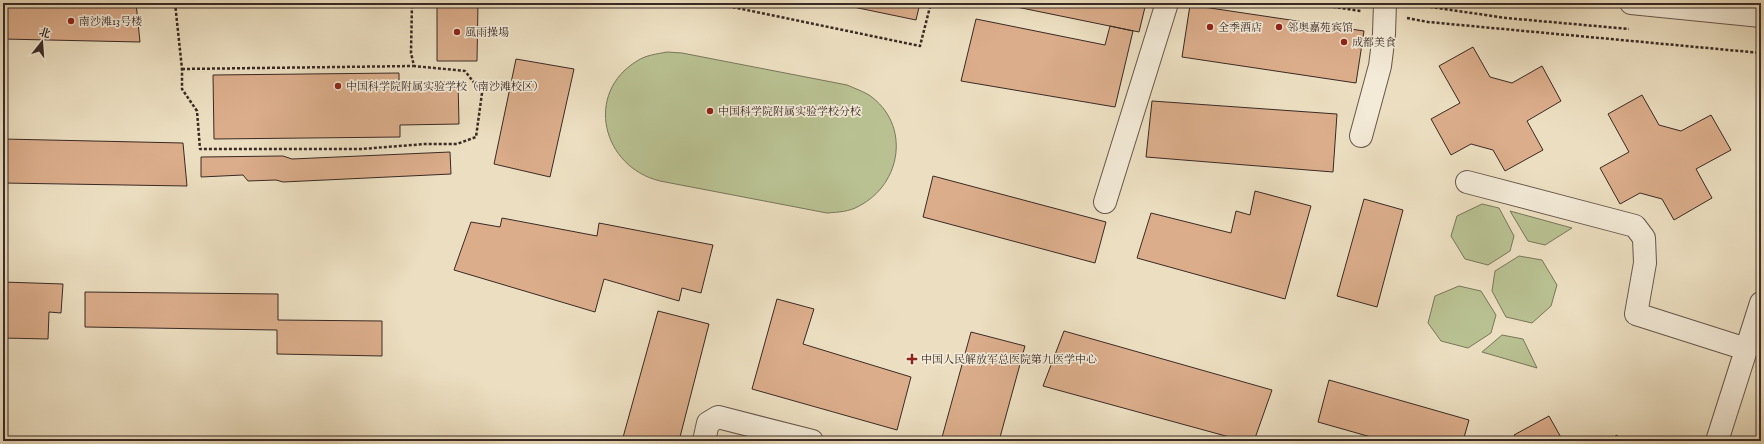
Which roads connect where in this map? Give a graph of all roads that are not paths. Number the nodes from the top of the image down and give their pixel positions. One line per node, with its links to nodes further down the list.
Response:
1 (1167, 3): 7 (street)
2 (1385, 3): 5 (street)
3 (1631, 3): 4 (street)
4 (1761, 16)
5 (1361, 136)
6 (1467, 182): 9 (street)
7 (1105, 202)
8 (1761, 302): 9 (street)
9 (1746, 349): 12 (street)
10 (704, 441): 11 (street)
11 (812, 441)
12 (1717, 441)

